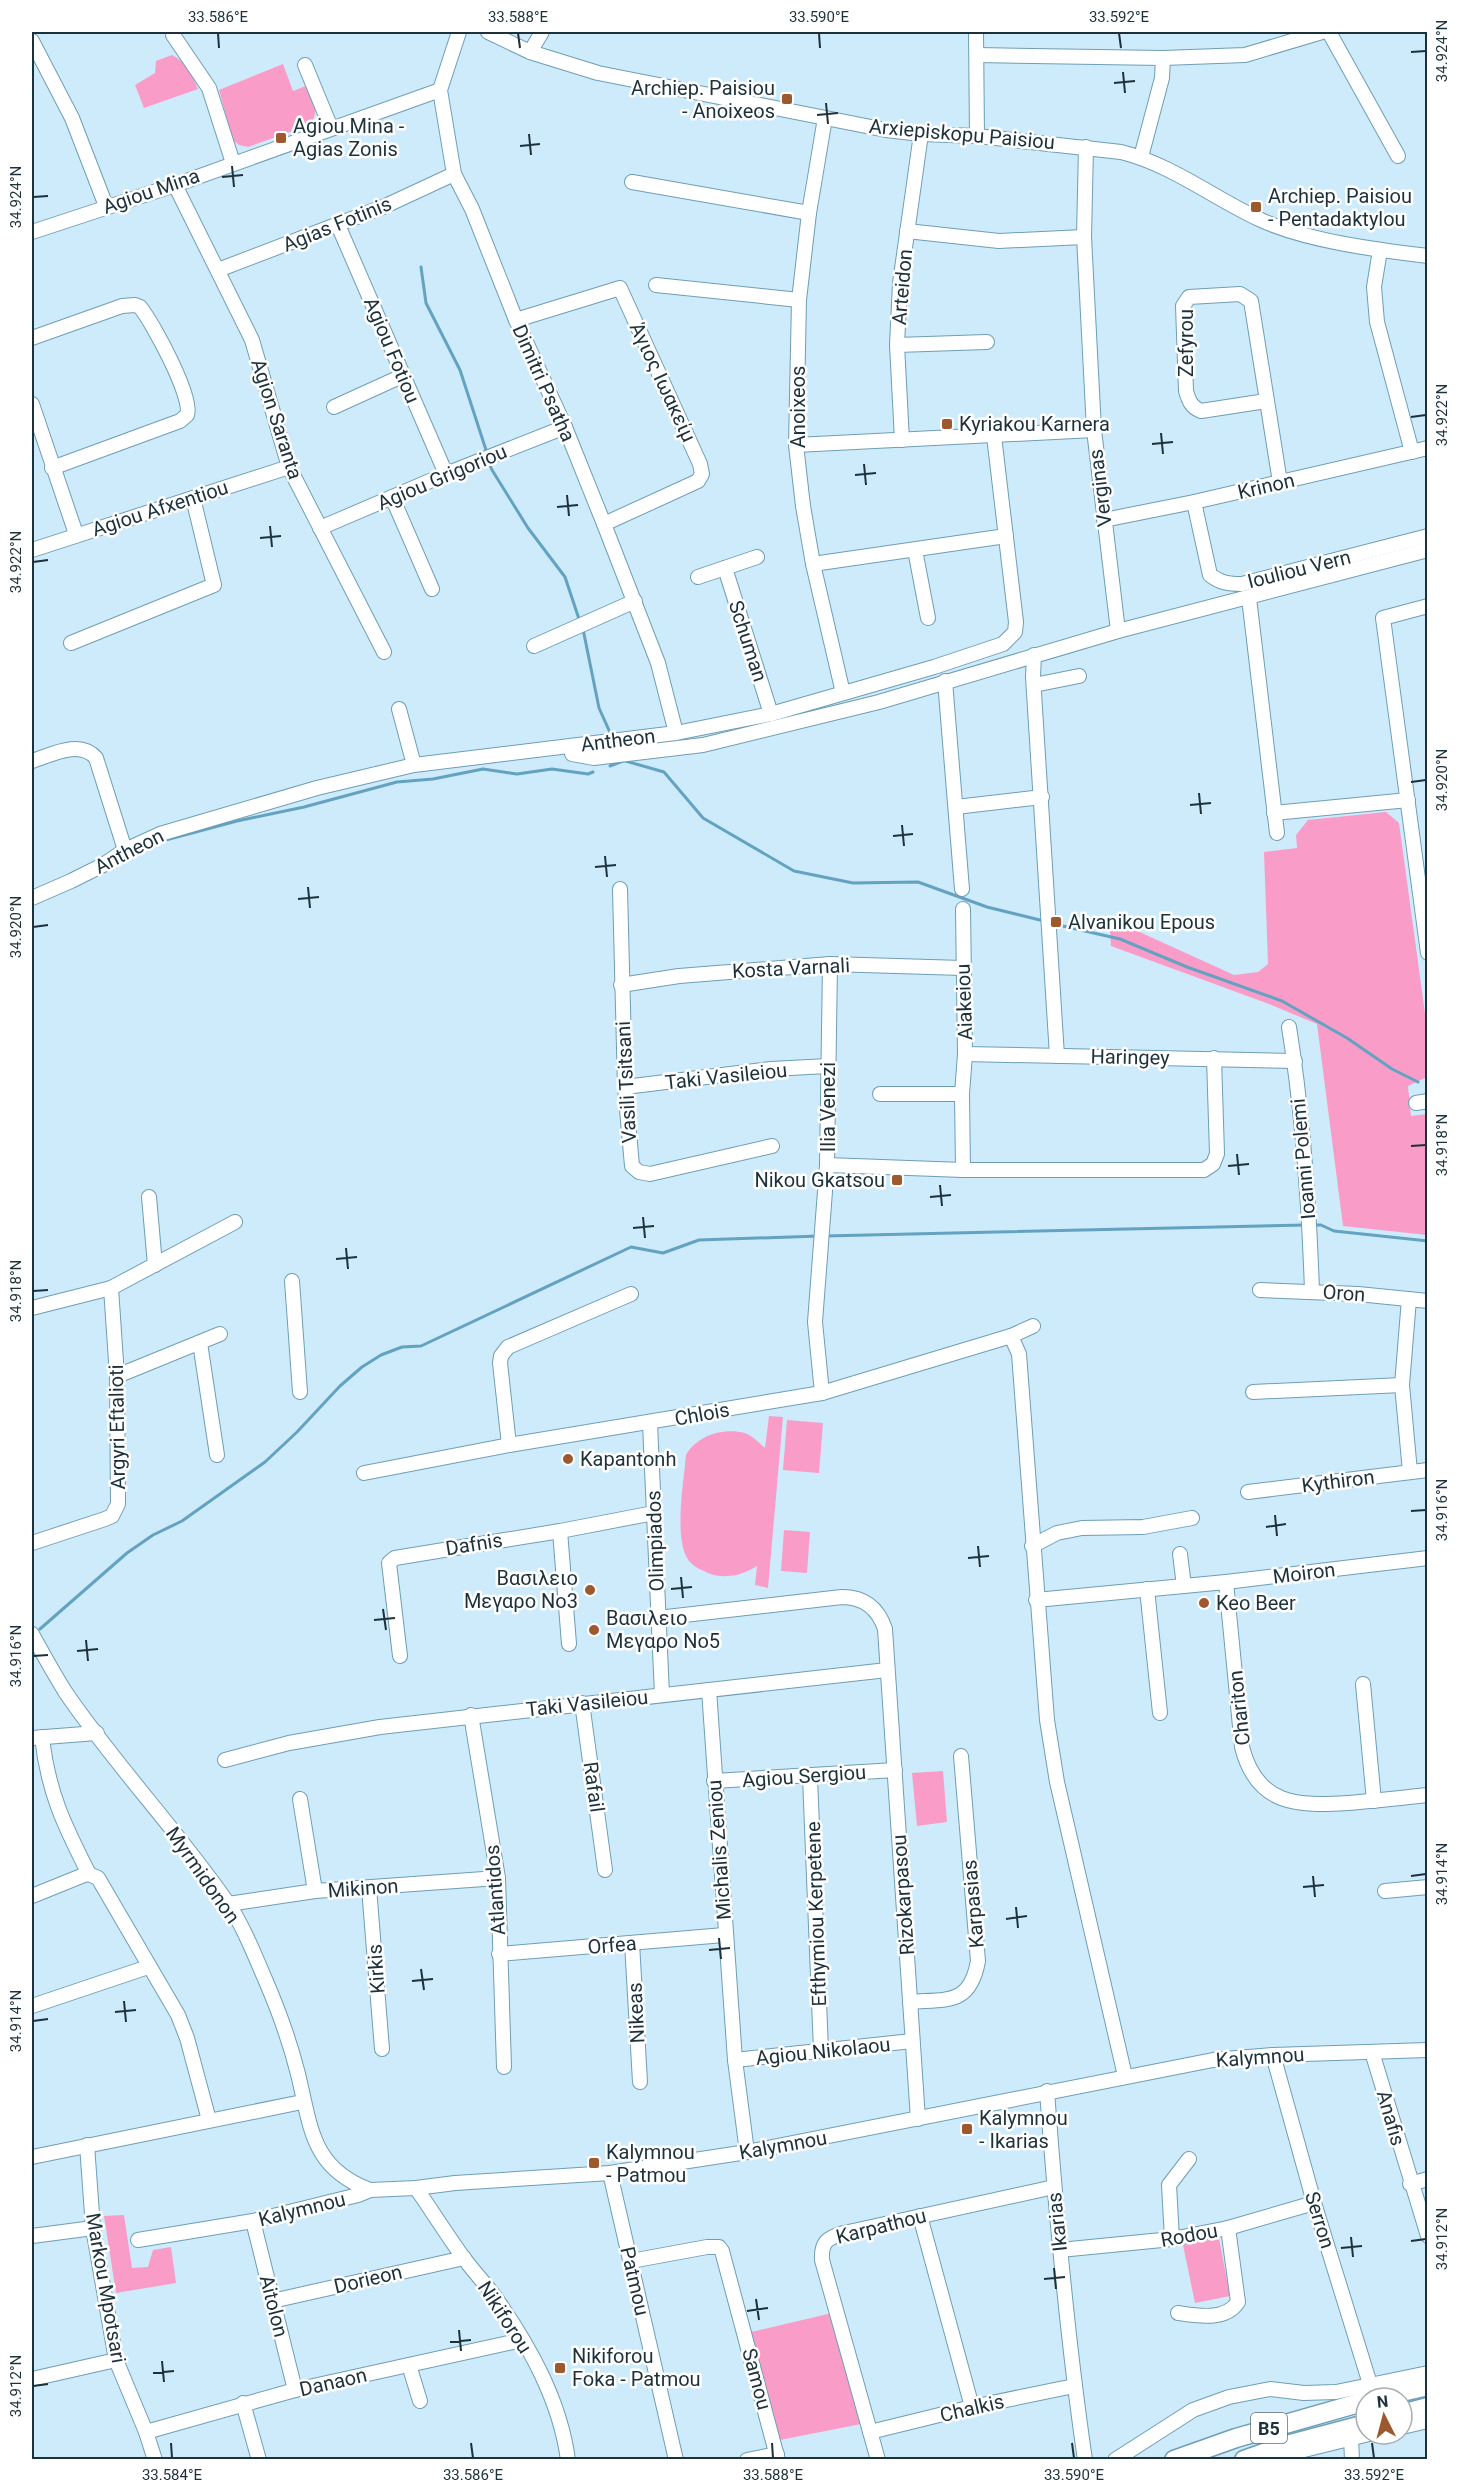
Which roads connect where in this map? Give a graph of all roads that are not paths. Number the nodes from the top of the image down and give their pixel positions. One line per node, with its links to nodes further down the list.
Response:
1 (459, 32): 14 (street, Dimitri Psatha)
2 (488, 32): 10 (street, Arxiepiskopu Paisiou)
3 (542, 32): 10 (street)
4 (976, 32): 11 (street)
5 (1322, 32): 8 (street)
6 (1329, 32): 20 (street)
7 (173, 35): 22 (street)
8 (1292, 36): 12 (street)
9 (32, 46): 26 (street)
10 (530, 52): 15 (street, Arxiepiskopu Paisiou)
11 (977, 55): 12 (street); 18 (street)
12 (1163, 58): 21 (street)
13 (305, 65): 16 (street)
14 (440, 90): 16 (street, Agiou Mina); 23 (street, Dimitri Psatha)
15 (825, 118): 17 (street, Arxiepiskopu Paisiou); 27 (street, Anoixeos)
16 (331, 128): 22 (street, Agiou Mina)
17 (921, 134): 18 (street, Arxiepiskopu Paisiou); 29 (street, Arteidon)
18 (977, 136): 19 (street, Arxiepiskopu Paisiou)
19 (1086, 147): 21 (street, Arxiepiskopu Paisiou); 31 (street, Verginas)
20 (1398, 156)
21 (1141, 157): 32 (street, Arxiepiskopu Paisiou)
22 (233, 163): 25 (street, Agiou Mina)
23 (454, 174): 28 (street, Agias Fotinis); 37 (street, Dimitri Psatha)
24 (632, 182): 27 (street)
25 (175, 185): 26 (street, Agiou Mina); 34 (street, Agion Saranta)
26 (106, 206): 30 (street, Agiou Mina)
27 (810, 213): 36 (street, Anoixeos)
28 (339, 225): 34 (street, Agias Fotinis); 41 (street, Agiou Fotiou)
29 (908, 231): 31 (street); 40 (street, Arteidon)
30 (32, 232)
31 (1084, 237): 46 (street, Verginas)
32 (1380, 250): 33 (street, Arxiepiskopu Paisiou); 51 (street)
33 (1428, 256)
34 (218, 270): 52 (street, Agion Saranta)
35 (656, 285): 36 (street)
36 (799, 300): 49 (street, Anoixeos)
37 (516, 320): 45 (street, Dimitri Psatha); 60 (street, Άγιος Ιωακείμ)
38 (32, 338): 53 (street)
39 (987, 342): 40 (street)
40 (897, 345): 48 (street, Arteidon)
41 (402, 376): 44 (street); 54 (street, Agiou Fotiou)
42 (1266, 401): 42 (street, Zefyrou); 55 (street, Zefyrou)
43 (32, 404): 53 (street)
44 (334, 406)
45 (564, 427): 54 (street, Agiou Grigoriou); 60 (street, Dimitri Psatha)
46 (1094, 430): 47 (street); 59 (street, Verginas)
47 (994, 436): 48 (street); 64 (street, Antheon)
48 (902, 440): 49 (street)
49 (796, 445): 69 (street, Anoixeos)
50 (1428, 448): 51 (street, Krinon)
51 (1412, 452): 55 (street, Krinon)
52 (289, 467): 57 (street, Agiou Afxentiou); 61 (street, Agion Saranta)
53 (52, 468): 62 (street)
54 (446, 474): 56 (street, Agiou Grigoriou)
55 (1280, 482): 58 (street, Krinon)
56 (392, 497): 61 (street, Agiou Grigoriou); 72 (street)
57 (193, 498): 62 (street, Agiou Afxentiou); 78 (street)
58 (1194, 502): 59 (street, Krinon); 63 (street, Iouliou Vern)
59 (1104, 520): 77 (street, Verginas)
60 (604, 524): 74 (street, Dimitri Psatha)
61 (320, 528): 80 (street, Agion Saranta)
62 (76, 534): 65 (street, Agiou Afxentiou)
63 (1428, 536)
64 (1006, 537): 66 (street); 85 (street, Antheon)
65 (32, 550)
66 (915, 550): 69 (street); 76 (street)
67 (1428, 550): 73 (street)
68 (757, 557): 70 (street)
69 (813, 564): 85 (street, Anoixeos)
70 (725, 568): 71 (street); 87 (street, Schuman)
71 (698, 578)
72 (432, 589)
73 (1249, 598): 77 (street); 95 (street)
74 (635, 602): 79 (street); 88 (street, Dimitri Psatha)
75 (1428, 606): 93 (street)
76 (928, 618)
77 (1118, 631): 81 (street)
78 (71, 643)
79 (534, 646)
80 (384, 652)
81 (1034, 655): 83 (street); 84 (street)
82 (1079, 676): 84 (street)
83 (945, 681): 89 (street); 94 (street)
84 (1035, 686): 92 (street)
85 (843, 693): 87 (street, Antheon)
86 (399, 709): 91 (street)
87 (771, 714): 88 (street, Antheon)
88 (676, 733): 91 (street, Antheon)
89 (572, 754)
90 (32, 761): 97 (street)
91 (414, 765): 97 (street, Antheon)
92 (1042, 797): 94 (street); 108 (street)
93 (1408, 800): 95 (street); 102 (street)
94 (956, 807): 99 (street)
95 (1274, 813): 96 (street)
96 (1277, 833)
97 (125, 850): 100 (street, Antheon)
98 (620, 889): 105 (street, Vasili Tsitsani)
99 (962, 889)
100 (32, 898)
101 (963, 909): 104 (street, Aiakeiou)
102 (1428, 953)
103 (830, 964): 104 (street, Kosta Varnali); 105 (street, Kosta Varnali); 111 (street, Ilia Venezi)
104 (963, 968): 107 (street, Aiakeiou)
105 (621, 985): 112 (street, Vasili Tsitsani)
106 (1289, 1027): 110 (street, Ioanni Polemi)
107 (965, 1054): 108 (street, Haringey); 114 (street, Aiakeiou)
108 (1057, 1056): 109 (street, Haringey)
109 (1214, 1058): 110 (street, Haringey); 117 (street)
110 (1295, 1061): 124 (street, Ioanni Polemi)
111 (828, 1066): 112 (street, Taki Vasileiou); 116 (street, Ilia Venezi)
112 (625, 1088): 115 (street, Vasili Tsitsani)
113 (880, 1094): 114 (street)
114 (962, 1094): 117 (street, Aiakeiou)
115 (771, 1146)
116 (827, 1165): 117 (street); 137 (street, Ilia Venezi)
117 (963, 1170)
118 (149, 1197): 120 (street)
119 (235, 1222): 120 (street)
120 (155, 1265): 122 (street)
121 (292, 1281): 135 (street)
122 (111, 1288): 128 (street); 133 (street, Argyri Eftalioti)
123 (1260, 1290): 124 (street, Oron)
124 (1312, 1291): 126 (street, Oron)
125 (631, 1294): 139 (street)
126 (1409, 1299): 127 (street, Oron); 134 (street)
127 (1428, 1301)
128 (32, 1308)
129 (1033, 1326): 131 (street, Chlois)
130 (220, 1334): 132 (street)
131 (1011, 1336): 137 (street, Chlois); 149 (street)
132 (200, 1343): 133 (street); 140 (street)
133 (117, 1376): 148 (street, Argyri Eftalioti)
134 (1402, 1384): 136 (street); 142 (street)
135 (300, 1392)
136 (1252, 1392)
137 (822, 1393): 138 (street, Chlois)
138 (650, 1423): 139 (street, Chlois); 145 (street, Olimpiados)
139 (509, 1445): 143 (street, Chlois)
140 (217, 1455)
141 (1428, 1470): 142 (street, Kythiron)
142 (1410, 1472): 144 (street, Kythiron)
143 (364, 1473)
144 (1248, 1492)
145 (654, 1513): 147 (street, Dafnis); 156 (street, Olimpiados)
146 (1192, 1518): 149 (street)
147 (560, 1531): 158 (street); 159 (street, Dafnis)
148 (32, 1544)
149 (1032, 1546): 155 (street)
150 (1180, 1554): 153 (street)
151 (1428, 1558): 152 (street, Moiron)
152 (1226, 1582): 153 (street, Moiron); 176 (street, Chariton)
153 (1184, 1586): 154 (street, Moiron)
154 (1147, 1589): 155 (street, Moiron); 165 (street)
155 (1036, 1600): 200 (street)
156 (658, 1618): 160 (street, Rizokarpasou); 163 (street, Olimpiados)
157 (32, 1634): 167 (street, Myrmidonon)
158 (569, 1644)
159 (400, 1656)
160 (887, 1670): 162 (street, Taki Vasileiou); 171 (street, Rizokarpasou)
161 (1363, 1683): 176 (street)
162 (709, 1690): 163 (street, Taki Vasileiou); 173 (street, Michalis Zeniou)
163 (662, 1695): 164 (street, Taki Vasileiou)
164 (582, 1703): 166 (street, Taki Vasileiou); 177 (street, Rafail)
165 (1160, 1713)
166 (471, 1715): 170 (street, Taki Vasileiou); 179 (street, Atlantidos)
167 (97, 1733): 168 (street); 185 (street, Myrmidonon)
168 (37, 1738): 178 (street)
169 (961, 1756): 190 (street, Karpasias)
170 (225, 1760)
171 (895, 1770): 172 (street, Agiou Sergiou); 190 (street, Rizokarpasou)
172 (810, 1777): 173 (street, Agiou Sergiou); 195 (street, Efthymiou Kerpetene)
173 (714, 1781): 186 (street, Michalis Zeniou)
174 (1428, 1795): 176 (street, Chariton)
175 (300, 1800): 182 (street)
176 (1374, 1801)
177 (605, 1870)
178 (89, 1874): 184 (street); 189 (street)
179 (498, 1878): 181 (street, Mikinon); 188 (street, Atlantidos)
180 (1428, 1887): 183 (street)
181 (369, 1888): 182 (street, Mikinon); 193 (street, Kirkis)
182 (315, 1891): 185 (street, Mikinon)
183 (1385, 1891)
184 (32, 1896)
185 (228, 1904): 203 (street, Myrmidonon)
186 (724, 1935): 187 (street, Orfea); 198 (street, Michalis Zeniou)
187 (633, 1943): 188 (street, Orfea); 201 (street, Nikeas)
188 (499, 1954): 199 (street, Atlantidos)
189 (148, 1967): 191 (street); 204 (street)
190 (910, 2002): 192 (street, Rizokarpasou)
191 (32, 2006)
192 (912, 2041): 195 (street, Agiou Nikolaou); 205 (street, Rizokarpasou)
193 (382, 2049)
194 (1428, 2050): 196 (street, Kalymnou)
195 (821, 2051): 198 (street, Agiou Nikolaou)
196 (1372, 2052): 197 (street, Kalymnou); 212 (street, Anafis)
197 (1273, 2055): 200 (street, Kalymnou); 216 (street, Serron)
198 (735, 2060): 207 (street, Michalis Zeniou)
199 (504, 2067)
200 (1125, 2076): 202 (street, Kalymnou)
201 (640, 2082)
202 (1047, 2091): 205 (street, Kalymnou); 213 (street, Ikarias)
203 (302, 2102): 204 (street); 215 (street, Myrmidonon)
204 (209, 2120): 206 (street)
205 (918, 2120): 207 (street, Kalymnou)
206 (87, 2145): 208 (street); 219 (street, Markou Mpotsari)
207 (747, 2152): 210 (street, Kalymnou)
208 (32, 2157)
209 (1189, 2159): 223 (street)
210 (610, 2173): 214 (street, Kalymnou); 227 (street, Patmou)
211 (1428, 2180): 212 (street)
212 (1410, 2184): 222 (street, Anafis)
213 (1054, 2187): 217 (street, Karpathou); 225 (street, Ikarias)
214 (416, 2188): 215 (street, Kalymnou); 226 (street, Nikiforou)
215 (370, 2190): 218 (street, Kalymnou)
216 (1314, 2203): 220 (street, Rodou); 236 (street, Serron)
217 (920, 2216): 243 (street); 246 (street, Karpathou)
218 (253, 2221): 224 (street, Kalymnou); 228 (street, Aitolon)
219 (93, 2228): 221 (street); 231 (street, Markou Mpotsari)
220 (1228, 2228): 223 (street, Rodou); 229 (street)
221 (32, 2236)
222 (1428, 2236)
223 (1172, 2239): 225 (street, Rodou)
224 (138, 2240)
225 (1060, 2250): 235 (street, Ikarias)
226 (464, 2258): 228 (street, Dorieon); 230 (street, Nikiforou)
227 (631, 2260): 249 (street, Samou); 253 (street, Patmou)
228 (273, 2301): 238 (street, Aitolon)
229 (1178, 2313)
230 (522, 2340): 232 (street, Danaon); 252 (street, Nikiforou)
231 (116, 2360): 234 (street); 245 (street, Markou Mpotsari)
232 (409, 2365): 238 (street, Danaon); 241 (street)
233 (1428, 2373): 237 (street)
234 (32, 2379)
235 (1074, 2386): 243 (street, Chalkis); 256 (street, Ikarias)
236 (1369, 2386)
237 (1393, 2386)
238 (295, 2390): 242 (street, Danaon)
239 (1354, 2393): 257 (street)
240 (1354, 2400): 258 (main road, B5)
241 (420, 2401)
242 (243, 2403): 245 (street, Danaon); 251 (street)
243 (972, 2406): 246 (street, Chalkis)
244 (1354, 2427): 259 (main road, B5)
245 (146, 2432): 250 (street, Markou Mpotsari)
246 (870, 2432): 255 (street, Karpathou)
247 (1354, 2437): 248 (street)
248 (1351, 2438): 260 (street); 261 (street)
249 (778, 2457): 254 (street)
250 (155, 2460)
251 (259, 2460)
252 (568, 2460)
253 (676, 2460)
254 (747, 2460)
255 (878, 2460)
256 (1085, 2460)
257 (1115, 2460)
258 (1174, 2460)
259 (1244, 2460)
260 (1280, 2460)
261 (1352, 2460)

